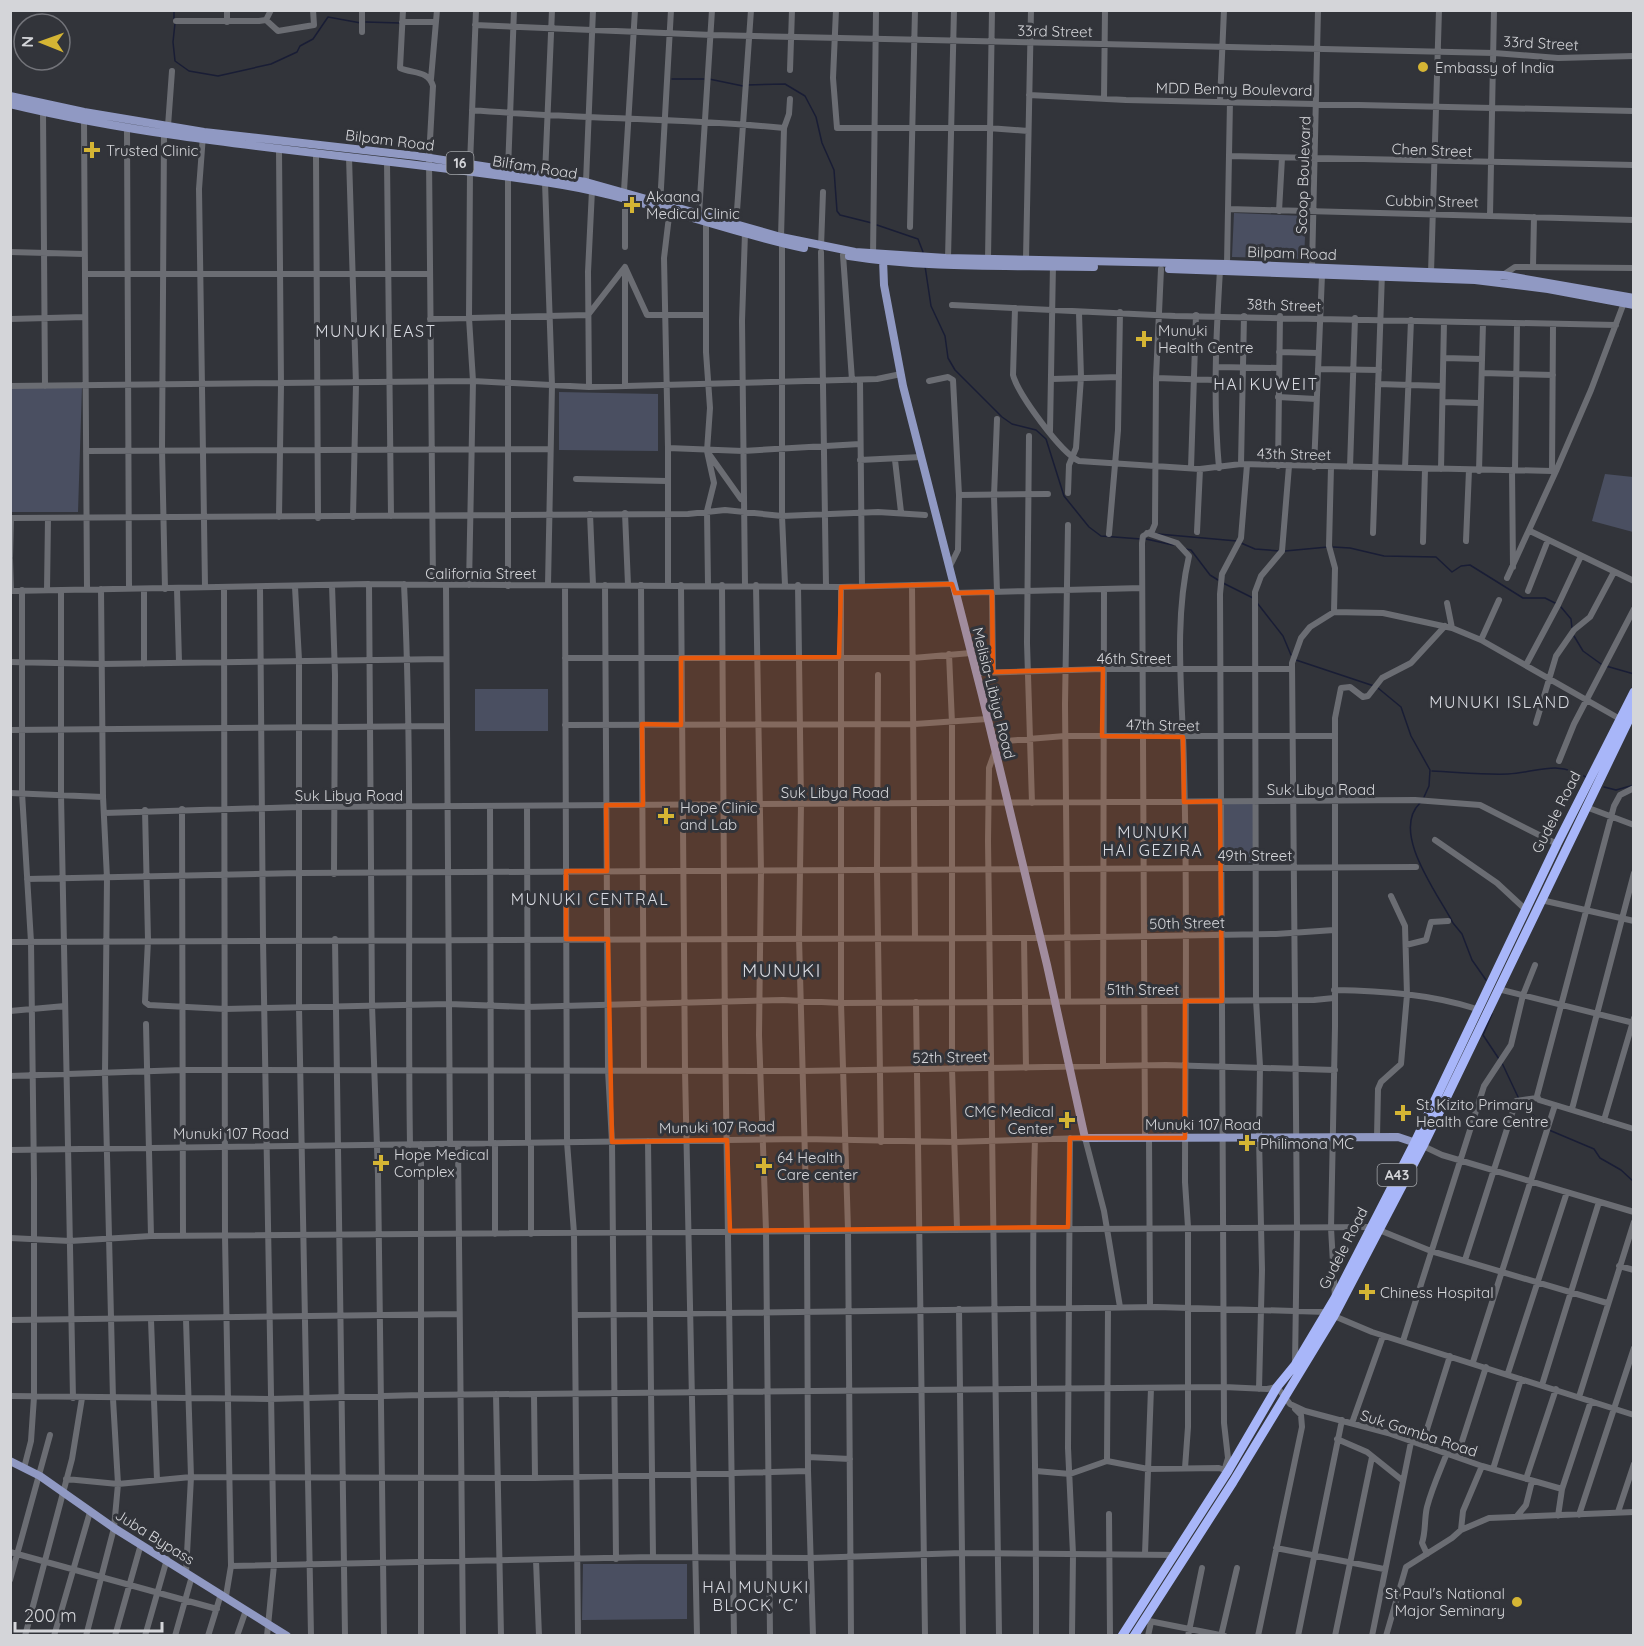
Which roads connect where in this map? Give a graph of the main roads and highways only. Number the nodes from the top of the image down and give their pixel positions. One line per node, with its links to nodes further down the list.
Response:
1 (10, 96): 3 (main road, Bilpam Road / 16)
2 (10, 104): 3 (main road, 16)
3 (203, 136): 4 (main road, Bilpam Road / 16); 4 (main road, 16)
4 (429, 162): 5 (main road, Bilpam Road / 16)
5 (545, 179): 6 (main road, Bilfam Road / 16); 6 (main road, Bilpam Road / 16)
6 (625, 195): 7 (main road, Bilpam Road / 16)
7 (670, 209): 8 (main road, Bilpam Road / 16); 8 (main road, 16)
8 (782, 240): 9 (main road, Bilpam Road / 16)
9 (821, 249): 10 (main road, Bilpam Road / 16); 10 (main road, 16)
10 (872, 257): 11 (main road, Bilpam Road / 16)
11 (883, 259): 12 (main road, Bilpam Road / 16); 19 (main road, Melisia-Libiya Road)
12 (947, 261): 13 (main road, Bilpam Road); 13 (main road, Bilpam Road)
13 (1053, 263): 14 (main road, Bilpam Road); 14 (main road, Bilpam Road)
14 (1382, 273): 15 (main road, Bilpam Road); 15 (main road, Bilpam Road)
15 (1628, 299): 16 (main road, Bilpam Road)
16 (1634, 305)
17 (1634, 692): 20 (highway, Gudele Road / A43)
18 (1633, 714): 20 (highway, Gudele Road / A43)
19 (1085, 1138): 20 (main road, Munuki 107 Road)
20 (1419, 1144): 21 (highway, Gudele Road / A43)
21 (1374, 1228): 22 (highway, Gudele Road / A43); 22 (highway, Gudele Road / A43)
22 (1330, 1314): 24 (highway, Gudele Road / A43); 24 (highway, Gudele Road / A43)
23 (11, 1463): 25 (main road, Juba Bypass)
24 (1180, 1556): 26 (highway, Gudele Road / A43); 27 (highway, Gudele Road / A43)
25 (287, 1635)
26 (1122, 1635)
27 (1134, 1635)

